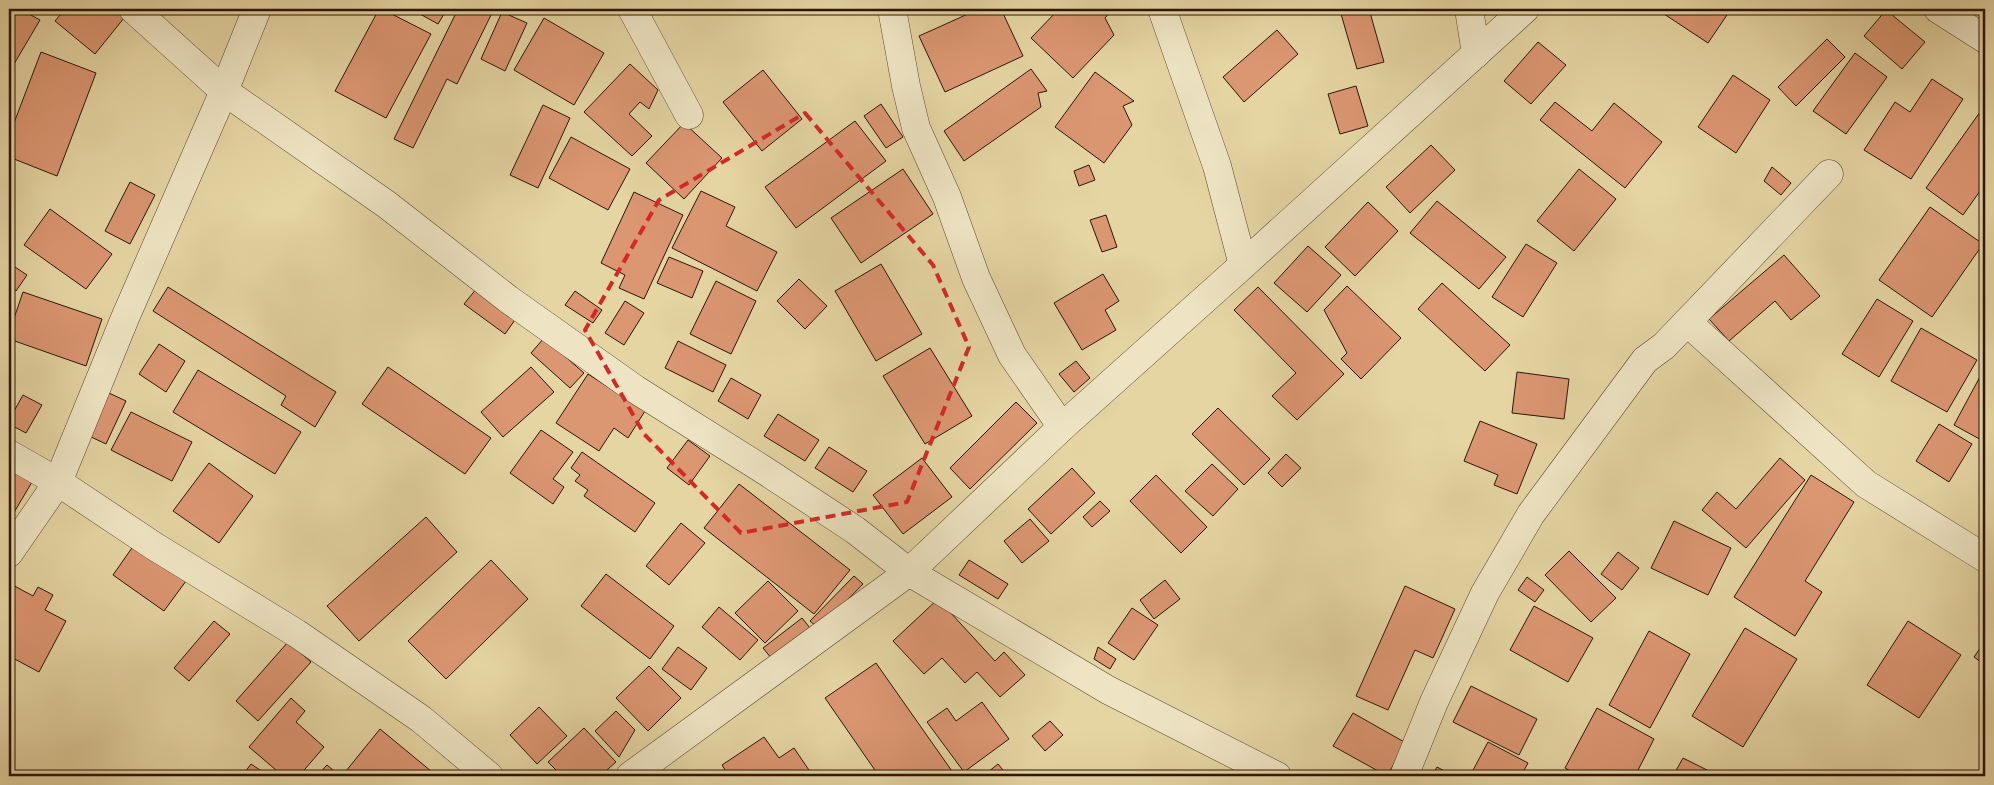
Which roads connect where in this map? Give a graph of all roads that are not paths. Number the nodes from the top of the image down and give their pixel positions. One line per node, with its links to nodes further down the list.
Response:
1 (133, 9): 11 (street)
2 (257, 9): 11 (street)
3 (632, 9): 12 (street)
4 (892, 9): 16 (street)
5 (1162, 9): 14 (street)
6 (1469, 9): 10 (street)
7 (1525, 9): 10 (street)
8 (1938, 9): 9 (street)
9 (1985, 39)
10 (1476, 54): 14 (street)
11 (224, 91): 18 (street); 21 (street)
12 (690, 116)
13 (1829, 174): 15 (street)
14 (1243, 265): 16 (street)
15 (1687, 322): 20 (street); 25 (street)
16 (1062, 427): 21 (street)
17 (9, 454): 18 (street)
18 (58, 482): 19 (street); 22 (street)
19 (9, 553)
20 (1985, 558)
21 (909, 572): 23 (street); 24 (street)
22 (489, 776)
23 (630, 776)
24 (1274, 776)
25 (1404, 776)

